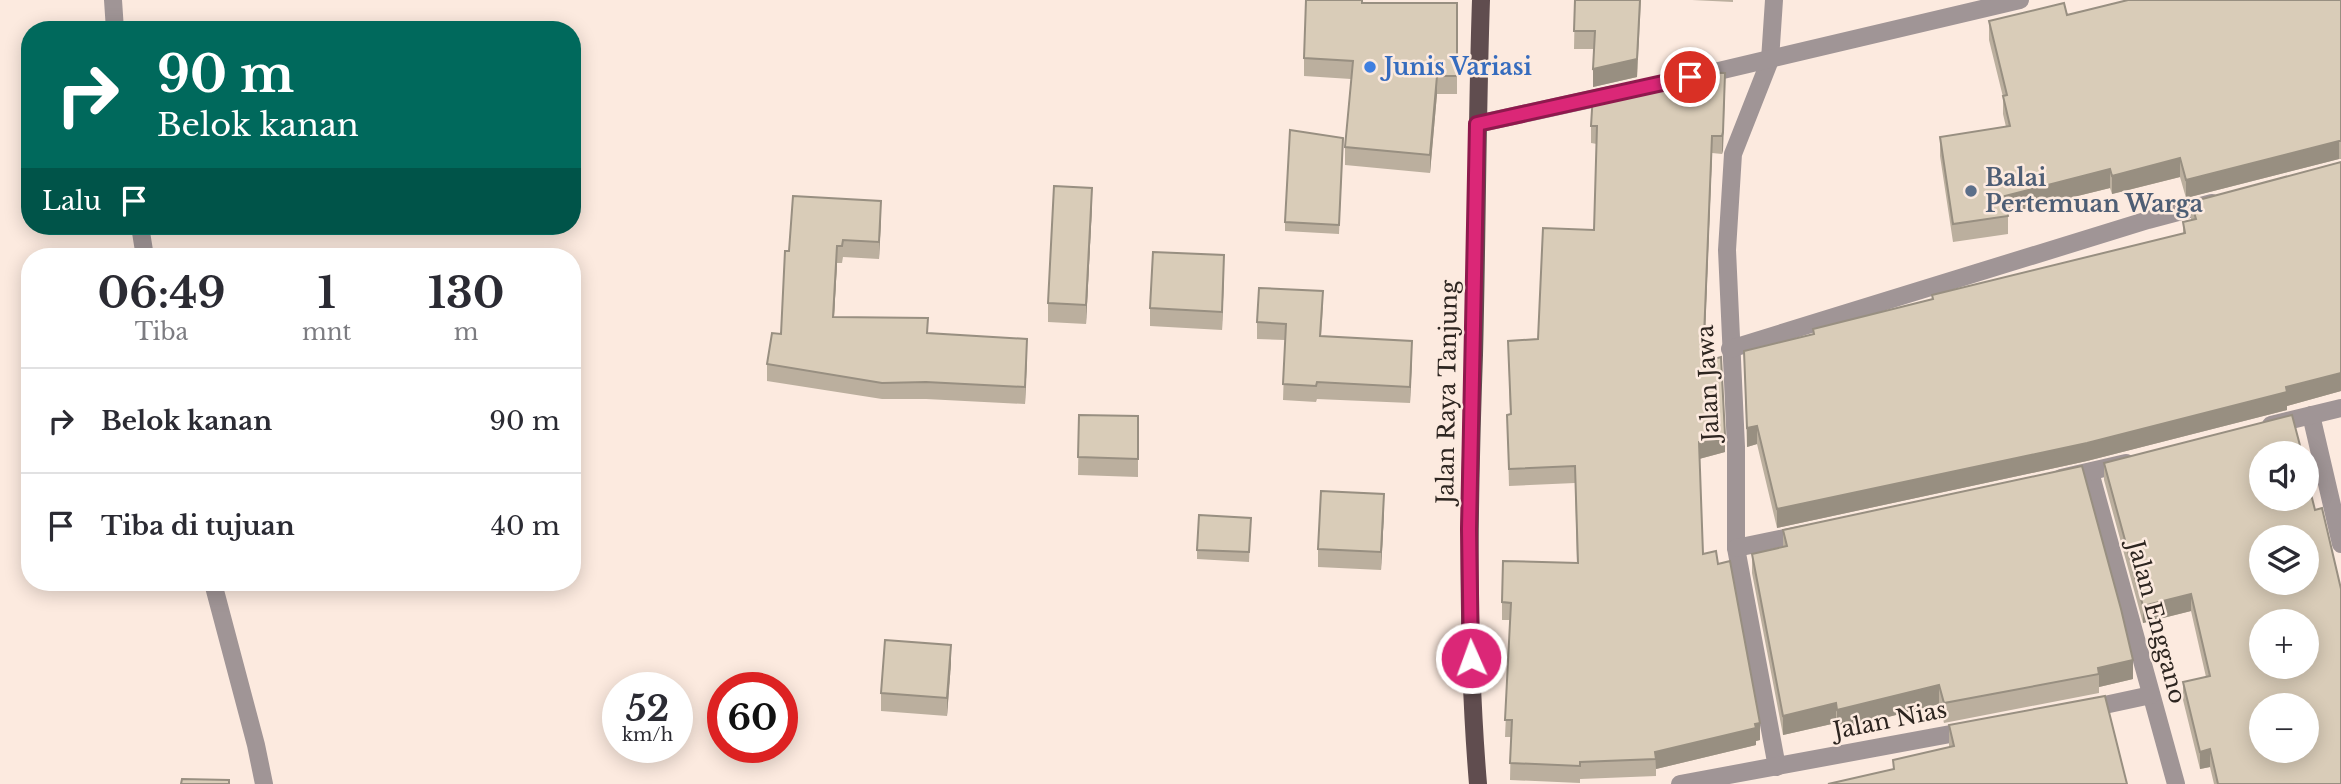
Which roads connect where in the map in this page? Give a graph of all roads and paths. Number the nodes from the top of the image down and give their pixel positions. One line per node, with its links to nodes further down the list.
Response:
1 (113, 0): 5 (street)
2 (1481, 0): 9 (main road, Jalan Raya Tanjung)
3 (1774, 0): 6 (street, Jalan Jawa)
4 (2020, 0): 6 (street)
5 (114, 21)
6 (1770, 60): 7 (street); 11 (street, Jalan Jawa)
7 (1677, 80)
8 (1637, 89): 9 (street)
9 (1477, 124): 27 (main road, Jalan Raya Tanjung)
10 (2225, 200): 11 (street)
11 (1731, 349): 20 (street, Jalan Jawa)
12 (2341, 408): 13 (street)
13 (2311, 415): 14 (street); 19 (street)
14 (2259, 429)
15 (2142, 458): 16 (street)
16 (2090, 472): 17 (street); 22 (street, Jalan Enggano)
17 (2049, 481)
18 (1818, 531): 20 (street)
19 (2341, 544)
20 (1736, 548): 25 (street, Jalan Jawa)
21 (215, 591): 26 (street)
22 (2151, 695): 23 (street); 29 (street, Jalan Enggano)
23 (2070, 712)
24 (1990, 727): 25 (street, Jalan Nias)
25 (1777, 767): 28 (street, Jalan Nias)
26 (264, 784)
27 (1478, 784)
28 (1680, 784)
29 (2176, 784)

